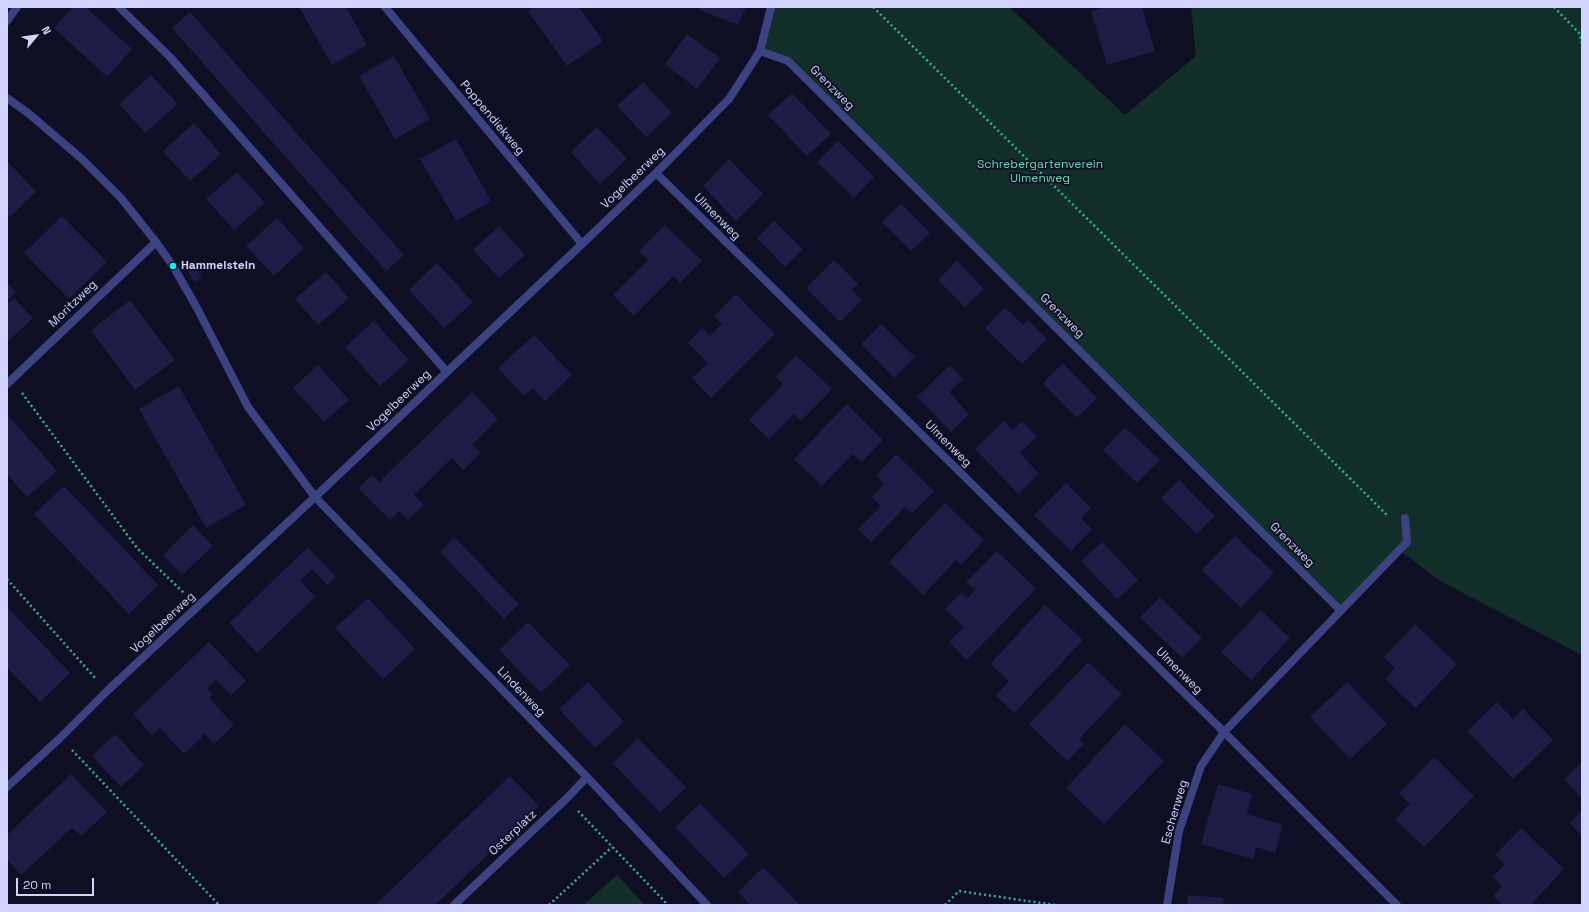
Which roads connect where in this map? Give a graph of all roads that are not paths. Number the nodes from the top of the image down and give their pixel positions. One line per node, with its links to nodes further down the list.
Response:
1 (17, 7): 5 (street)
2 (119, 7): 11 (street)
3 (385, 7): 10 (street, Poppendiekweg)
4 (771, 7): 6 (street, Vogelbeerweg)
5 (7, 21)
6 (760, 51): 8 (street, Vogelbeerweg); 15 (street, Grenzweg)
7 (7, 98): 9 (street)
8 (656, 173): 10 (street, Vogelbeerweg); 16 (street, Ulmenweg)
9 (156, 242): 12 (street, Moritzweg); 13 (street)
10 (582, 244): 11 (street, Vogelbeerweg)
11 (447, 372): 13 (street, Vogelbeerweg)
12 (9, 382)
13 (315, 497): 17 (street, Lindenweg); 18 (street, Vogelbeerweg)
14 (1405, 518): 15 (street)
15 (1340, 610): 16 (street)
16 (1224, 732): 21 (street, Eschenweg); 22 (street, Ulmenweg)
17 (587, 777): 19 (street, Osterplatz); 20 (street, Lindenweg)
18 (7, 788)
19 (454, 905)
20 (707, 905)
21 (1166, 905)
22 (1397, 905)

